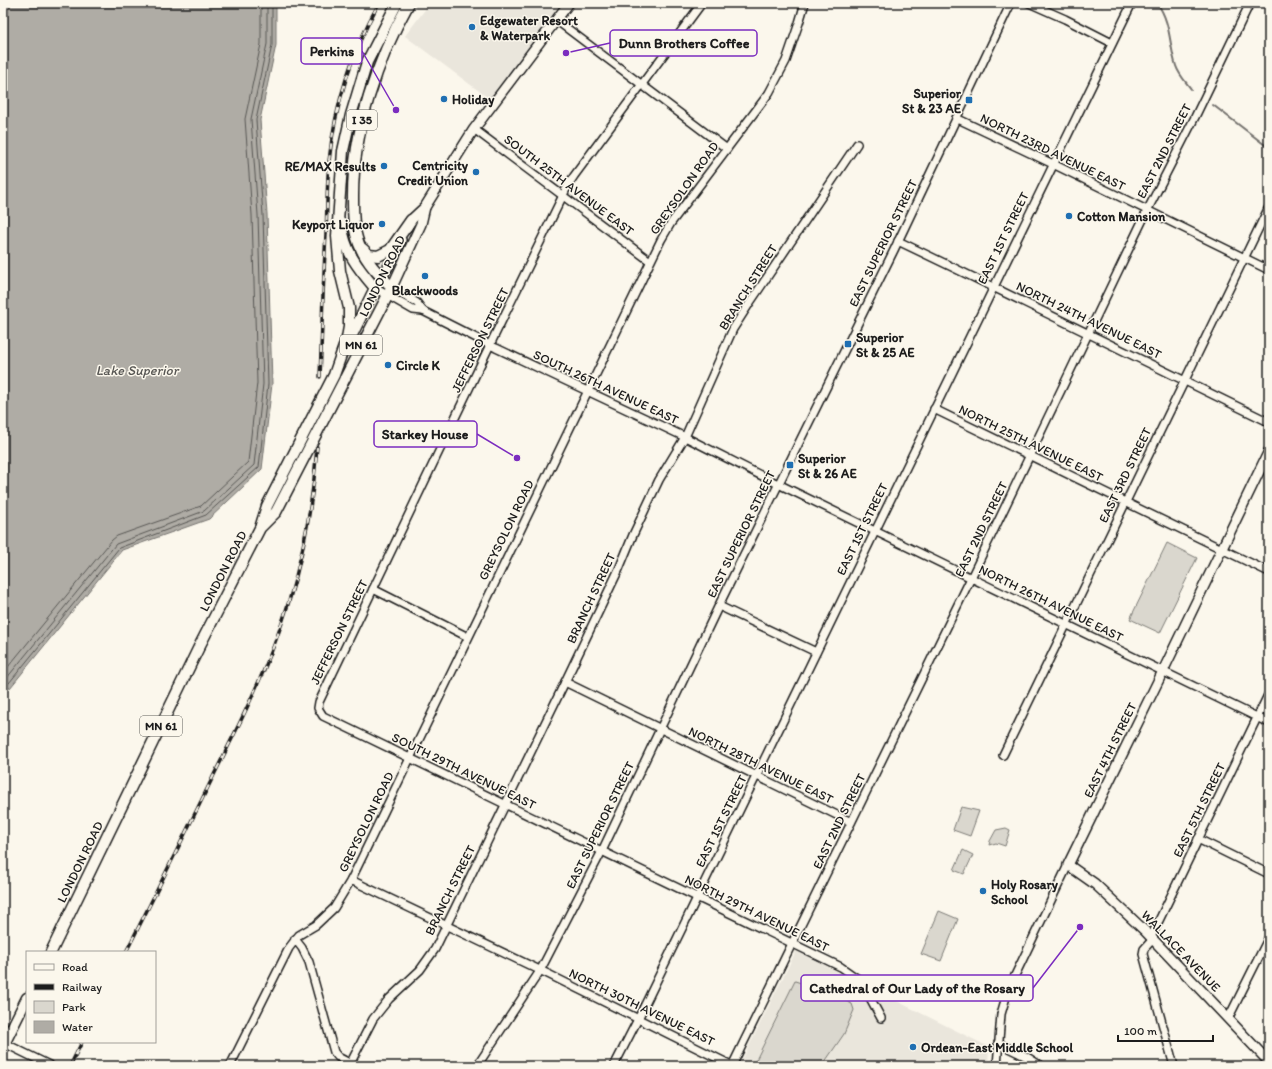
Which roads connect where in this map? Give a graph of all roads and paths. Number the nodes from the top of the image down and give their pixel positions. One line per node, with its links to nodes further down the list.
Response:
1 (397, 3): 19 (highway, I 35)
2 (409, 3): 25 (highway, I 35)
3 (569, 3): 10 (main road, LONDON ROAD)
4 (702, 3): 12 (street, JEFFERSON STREET)
5 (805, 3): 16 (street, GREYSOLON ROAD)
6 (1011, 3): 13 (street, EAST SUPERIOR STREET)
7 (1029, 3): 11 (street)
8 (1132, 3): 11 (street, EAST 1ST STREET)
9 (1250, 3): 22 (street, EAST 2ND STREET)
10 (556, 20): 12 (street); 14 (main road, LONDON ROAD)
11 (1112, 43): 17 (street, EAST 1ST STREET)
12 (642, 85): 16 (street); 18 (street, JEFFERSON STREET)
13 (956, 118): 17 (street, NORTH 23RD AVENUE EAST); 24 (street, EAST SUPERIOR STREET)
14 (474, 129): 18 (street, SOUTH 25TH AVENUE EAST); 20 (main road, LONDON ROAD)
15 (857, 144): 41 (street, BRANCH STREET)
16 (726, 149): 27 (street, GREYSOLON ROAD)
17 (1053, 164): 22 (street, NORTH 23RD AVENUE EAST); 30 (street, EAST 1ST STREET)
18 (564, 196): 27 (street, SOUTH 25TH AVENUE EAST); 35 (street, JEFFERSON STREET)
19 (339, 207): 31 (highway, I 35); 36 (highway)
20 (425, 207): 23 (main road, LONDON ROAD); 32 (main road, LONDON ROAD)
21 (1269, 207): 26 (street, EAST 3RD STREET)
22 (1147, 211): 26 (street, NORTH 23RD AVENUE EAST); 34 (street, EAST 2ND STREET)
23 (411, 220): 25 (highway); 29 (main road, LONDON ROAD)
24 (898, 242): 30 (street, NORTH 24TH AVENUE EAST); 44 (street, EAST SUPERIOR STREET)
25 (359, 244): 29 (highway, I 35)
26 (1244, 258): 28 (street, NORTH 23RD AVENUE EAST); 37 (street, EAST 3RD STREET)
27 (650, 261): 38 (street, GREYSOLON ROAD)
28 (1269, 270)
29 (382, 277): 31 (main road, LONDON ROAD); 32 (highway)
30 (993, 287): 34 (street, NORTH 24TH AVENUE EAST); 39 (street, EAST 1ST STREET)
31 (375, 288): 32 (street); 36 (highway, LONDON ROAD / MN 61)
32 (390, 292): 33 (street, SOUTH 26TH AVENUE EAST); 33 (street, SOUTH 26TH AVENUE EAST); 46 (highway, LONDON ROAD / MN 61)
33 (423, 311): 35 (street, SOUTH 26TH AVENUE EAST)
34 (1089, 334): 37 (street, NORTH 24TH AVENUE EAST); 43 (street, EAST 2ND STREET)
35 (490, 345): 38 (street, SOUTH 26TH AVENUE EAST); 51 (street, JEFFERSON STREET)
36 (334, 375): 46 (highway, MN 61)
37 (1185, 380): 40 (street, NORTH 24TH AVENUE EAST); 45 (street, EAST 3RD STREET)
38 (587, 391): 41 (street, SOUTH 26TH AVENUE EAST); 54 (street, GREYSOLON ROAD)
39 (934, 409): 43 (street, NORTH 25TH AVENUE EAST); 47 (street, EAST 1ST STREET)
40 (1269, 422)
41 (685, 437): 44 (street, SOUTH 26TH AVENUE EAST); 57 (street, BRANCH STREET)
42 (1269, 451): 48 (main road, EAST 4TH STREET)
43 (1030, 455): 45 (street, NORTH 25TH AVENUE EAST); 50 (street, EAST 2ND STREET)
44 (779, 485): 47 (street, NORTH 26TH AVENUE EAST); 52 (street, EAST SUPERIOR STREET)
45 (1125, 503): 48 (street, NORTH 25TH AVENUE EAST); 53 (street, EAST 3RD STREET)
46 (260, 528): 79 (highway, LONDON ROAD / MN 61)
47 (875, 531): 50 (street, NORTH 26TH AVENUE EAST); 55 (street, EAST 1ST STREET)
48 (1222, 550): 49 (street, NORTH 25TH AVENUE EAST); 56 (main road, EAST 4TH STREET)
49 (1269, 572)
50 (971, 578): 53 (street, NORTH 26TH AVENUE EAST); 67 (street, EAST 2ND STREET)
51 (373, 589): 54 (street); 59 (street, JEFFERSON STREET)
52 (719, 606): 55 (street); 62 (street, EAST SUPERIOR STREET)
53 (1067, 624): 56 (street, NORTH 26TH AVENUE EAST); 63 (street, EAST 3RD STREET)
54 (468, 637): 64 (street, GREYSOLON ROAD)
55 (816, 652): 65 (street, EAST 1ST STREET)
56 (1163, 671): 60 (street, NORTH 26TH AVENUE EAST); 70 (main road, EAST 4TH STREET)
57 (565, 682): 62 (street, NORTH 28TH AVENUE EAST); 66 (street, BRANCH STREET)
58 (1269, 693): 60 (street, EAST 5TH STREET)
59 (318, 709): 64 (street, SOUTH 29TH AVENUE EAST)
60 (1258, 717): 61 (street, NORTH 26TH AVENUE EAST); 68 (street, EAST 5TH STREET)
61 (1269, 722)
62 (661, 729): 65 (street, NORTH 28TH AVENUE EAST); 69 (street, EAST SUPERIOR STREET)
63 (1003, 755)
64 (410, 758): 66 (street, SOUTH 29TH AVENUE EAST); 72 (street, GREYSOLON ROAD)
65 (756, 776): 67 (street, NORTH 28TH AVENUE EAST); 73 (street, EAST 1ST STREET)
66 (506, 803): 69 (street, SOUTH 29TH AVENUE EAST); 74 (street, BRANCH STREET)
67 (851, 822): 78 (street, EAST 2ND STREET)
68 (1198, 839): 71 (street); 76 (street, EAST 5TH STREET)
69 (602, 851): 73 (street, NORTH 29TH AVENUE EAST); 80 (street, EAST SUPERIOR STREET)
70 (1068, 865): 76 (main road, WALLACE AVENUE); 85 (street, EAST 4TH STREET)
71 (1269, 874)
72 (351, 880): 74 (street, NORTH 30TH AVENUE EAST); 77 (street, GREYSOLON ROAD)
73 (696, 897): 78 (street, NORTH 29TH AVENUE EAST); 83 (street, EAST 1ST STREET)
74 (446, 926): 80 (street, NORTH 30TH AVENUE EAST); 88 (street, BRANCH STREET)
75 (1269, 937): 84 (street)
76 (1152, 938): 84 (main road, WALLACE AVENUE); 96 (street, EAST 5TH STREET)
77 (295, 939): 88 (street); 90 (street, GREYSOLON ROAD)
78 (792, 944): 82 (street, NORTH 29TH AVENUE EAST); 93 (street, EAST 2ND STREET)
79 (51, 951)
80 (540, 971): 83 (street, NORTH 30TH AVENUE EAST); 91 (street, EAST SUPERIOR STREET)
81 (26, 1000): 86 (highway)
82 (881, 1018)
83 (638, 1019): 92 (street, EAST 1ST STREET); 93 (street, NORTH 30TH AVENUE EAST)
84 (1228, 1019): 87 (main road, WALLACE AVENUE)
85 (998, 1044): 94 (street, EAST 4TH STREET); 95 (street)
86 (4, 1045): 89 (street)
87 (1269, 1062)
88 (351, 1065)
89 (51, 1066)
90 (230, 1066)
91 (477, 1066)
92 (614, 1066)
93 (733, 1066)
94 (998, 1066)
95 (1041, 1066)
96 (1174, 1066)

